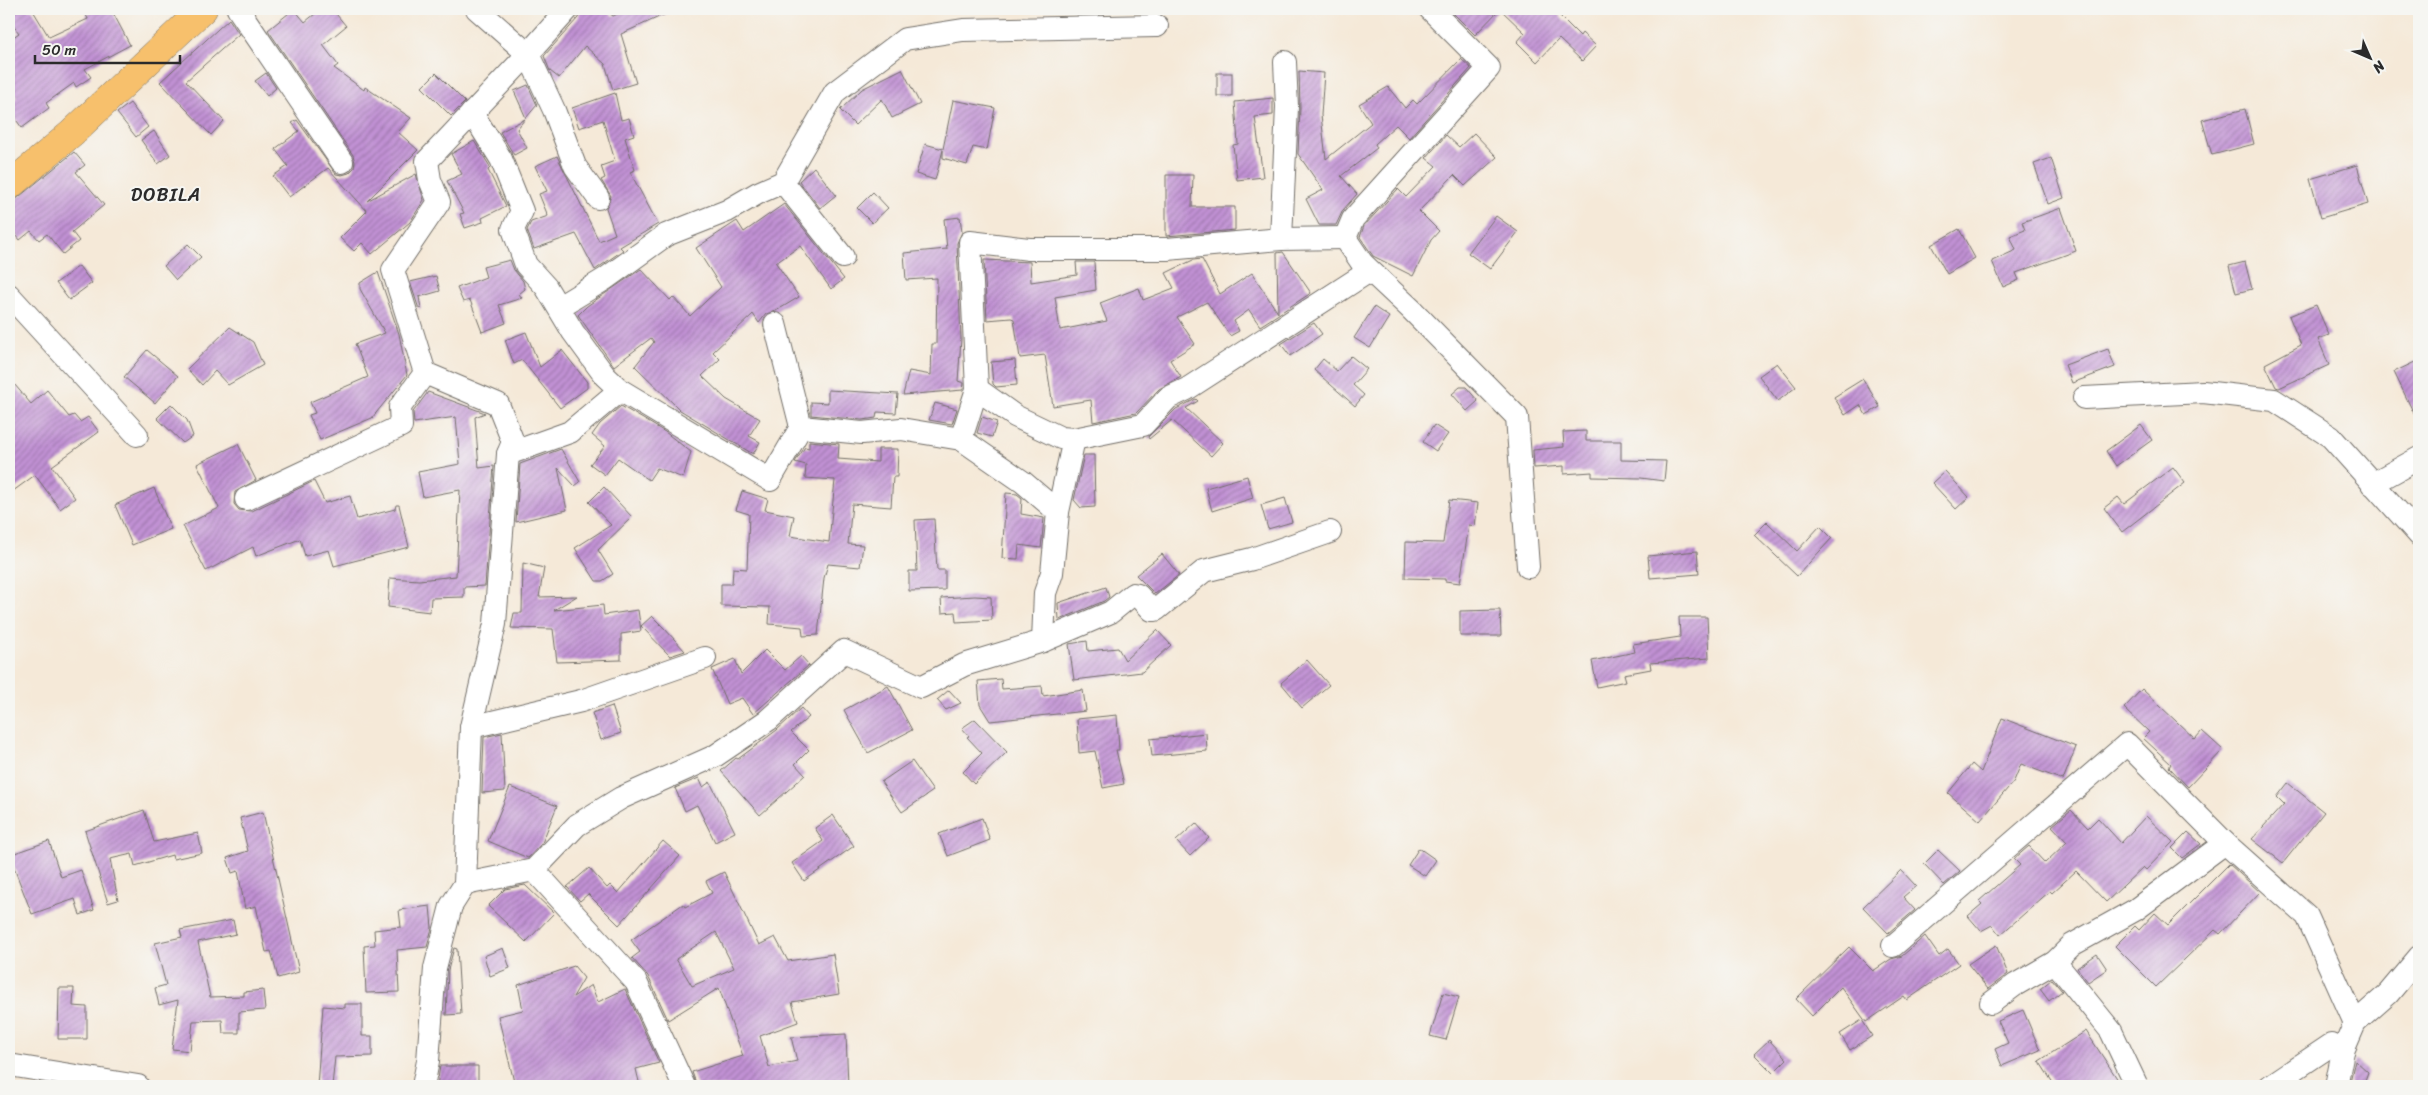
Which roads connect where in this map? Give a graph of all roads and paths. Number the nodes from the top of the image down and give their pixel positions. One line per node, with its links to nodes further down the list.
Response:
1 (203, 9): 12 (main road)
2 (238, 9): 10 (street)
3 (477, 9): 7 (street)
4 (568, 9): 7 (street)
5 (1430, 9): 14 (street)
6 (1157, 26): 11 (street)
7 (528, 54): 9 (street); 13 (street)
8 (1285, 62): 15 (street)
9 (472, 113): 19 (street); 21 (street)
10 (342, 162)
11 (784, 182): 16 (street); 19 (street)
12 (9, 186)
13 (598, 198)
14 (1345, 238): 15 (street); 17 (street)
15 (1281, 239): 22 (street)
16 (843, 257)
17 (1362, 263): 28 (street); 36 (street)
18 (9, 296): 26 (street)
19 (559, 307): 23 (street)
20 (775, 324): 25 (street)
21 (425, 373): 29 (street); 32 (street)
22 (977, 389): 27 (street); 28 (street)
23 (620, 390): 25 (street); 29 (street)
24 (2084, 398): 31 (street)
25 (801, 427): 27 (street)
26 (137, 435)
27 (961, 439): 33 (street)
28 (1074, 439): 33 (street)
29 (508, 454): 39 (street)
30 (2419, 458): 31 (street)
31 (2372, 484): 35 (street)
32 (246, 499)
33 (1058, 512): 37 (street)
34 (1330, 532): 37 (street)
35 (2419, 535)
36 (1528, 567)
37 (1043, 641): 41 (street)
38 (706, 658): 39 (street)
39 (471, 727): 42 (street)
40 (2225, 843): 43 (street); 45 (street); 47 (street)
41 (534, 870): 42 (street); 52 (street)
42 (465, 884): 51 (street)
43 (1893, 946)
44 (2419, 957): 47 (street)
45 (2055, 962): 46 (street); 53 (street)
46 (1991, 1003)
47 (2355, 1023): 48 (street)
48 (2343, 1051): 54 (street); 55 (street)
49 (9, 1065): 50 (street)
50 (138, 1086)
51 (423, 1086)
52 (684, 1086)
53 (2137, 1086)
54 (2270, 1086)
55 (2336, 1086)

